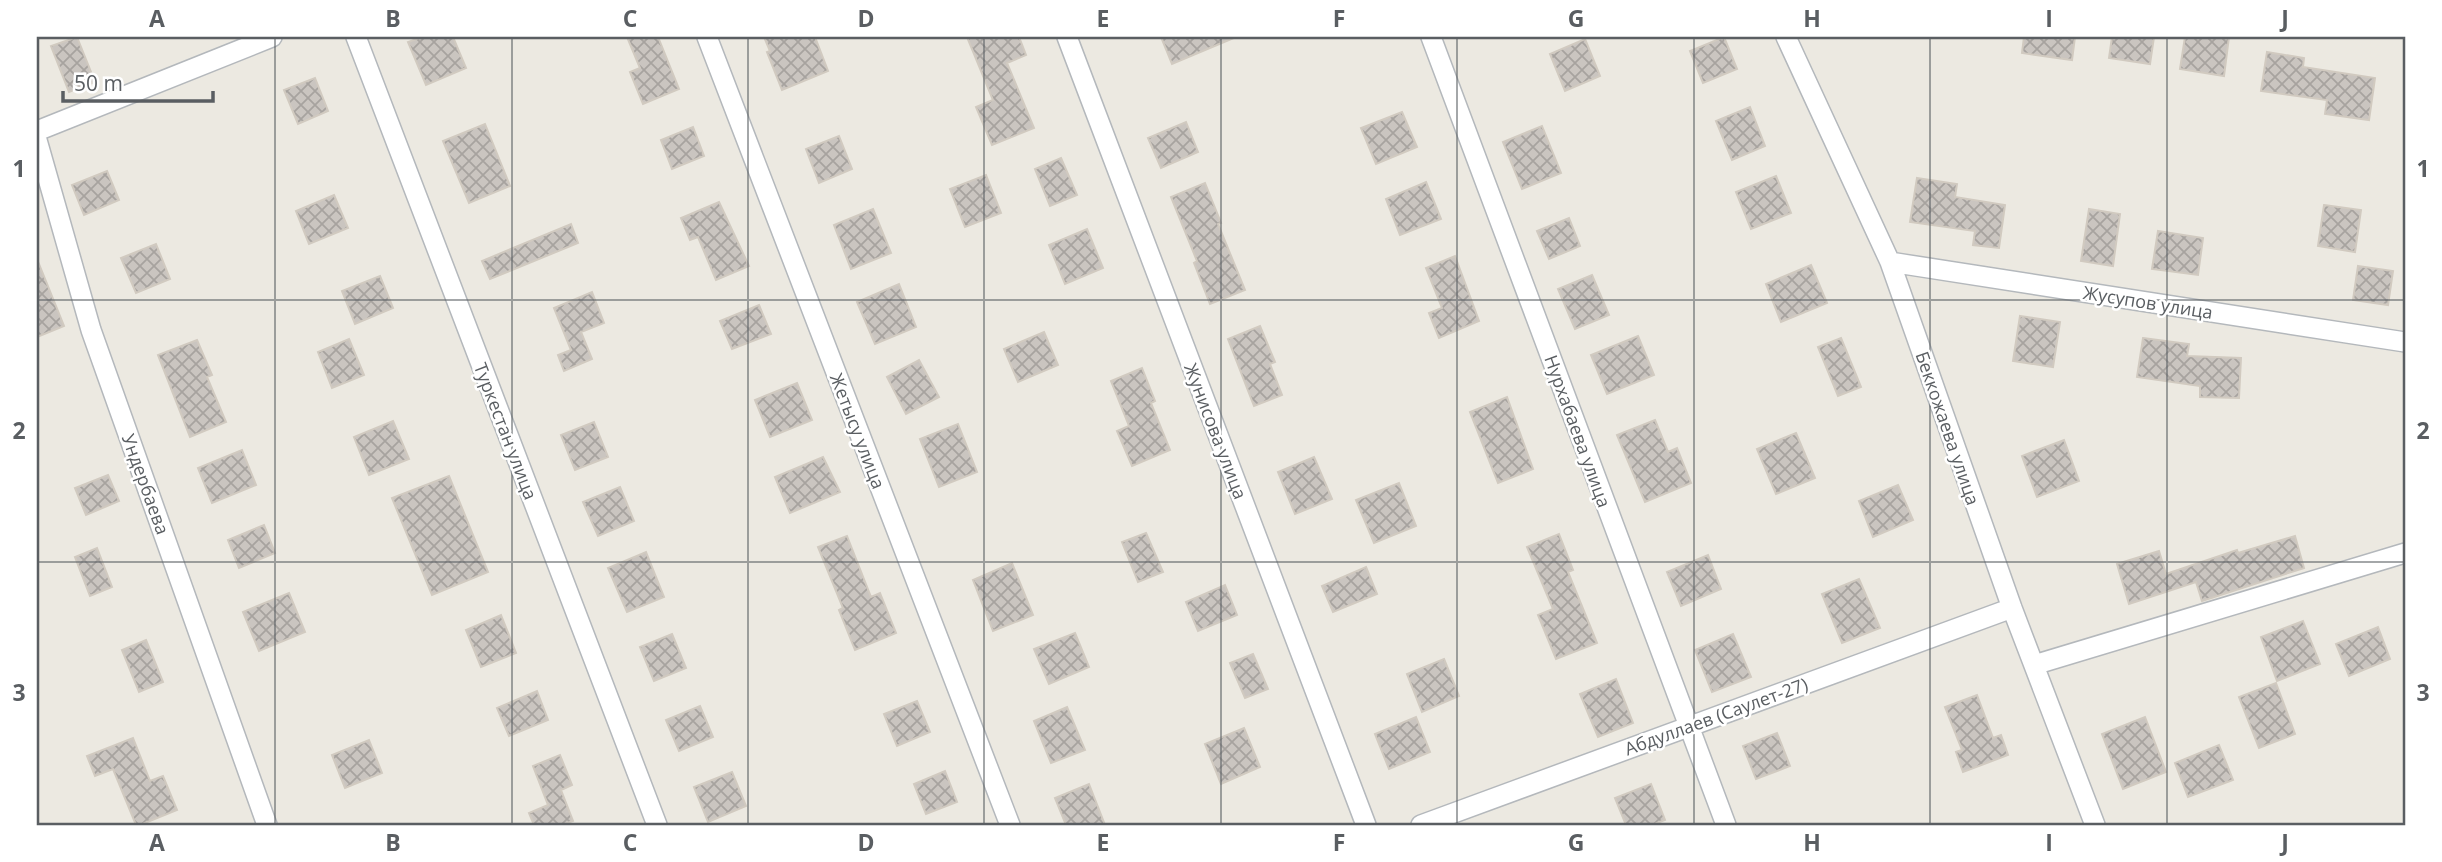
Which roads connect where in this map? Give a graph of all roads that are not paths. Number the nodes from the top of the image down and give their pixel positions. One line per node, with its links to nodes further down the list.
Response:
1 (272, 37): 7 (street)
2 (356, 37): 16 (street, Туркестан улица)
3 (707, 37): 17 (street, Жетысу улица)
4 (1067, 37): 18 (street, Жунисова улица)
5 (1431, 37): 14 (street, Нурхабаева улица)
6 (1786, 37): 9 (street, Беккожаева улица)
7 (37, 131)
8 (37, 140): 15 (street, Ундербаева)
9 (1890, 262): 10 (street, Жусупов улица); 12 (street, Беккожаева улица)
10 (2405, 342)
11 (2405, 553): 13 (street)
12 (2012, 608): 13 (street, Беккожаева улица); 14 (street, Абдуллаев (Саулет-27))
13 (2034, 665): 21 (street, Беккожаева улица)
14 (1688, 726): 19 (street, Абдуллаев (Саулет-27)); 20 (street, Нурхабаева улица)
15 (267, 825)
16 (657, 825)
17 (1010, 825)
18 (1366, 825)
19 (1420, 825)
20 (1726, 825)
21 (2095, 825)

